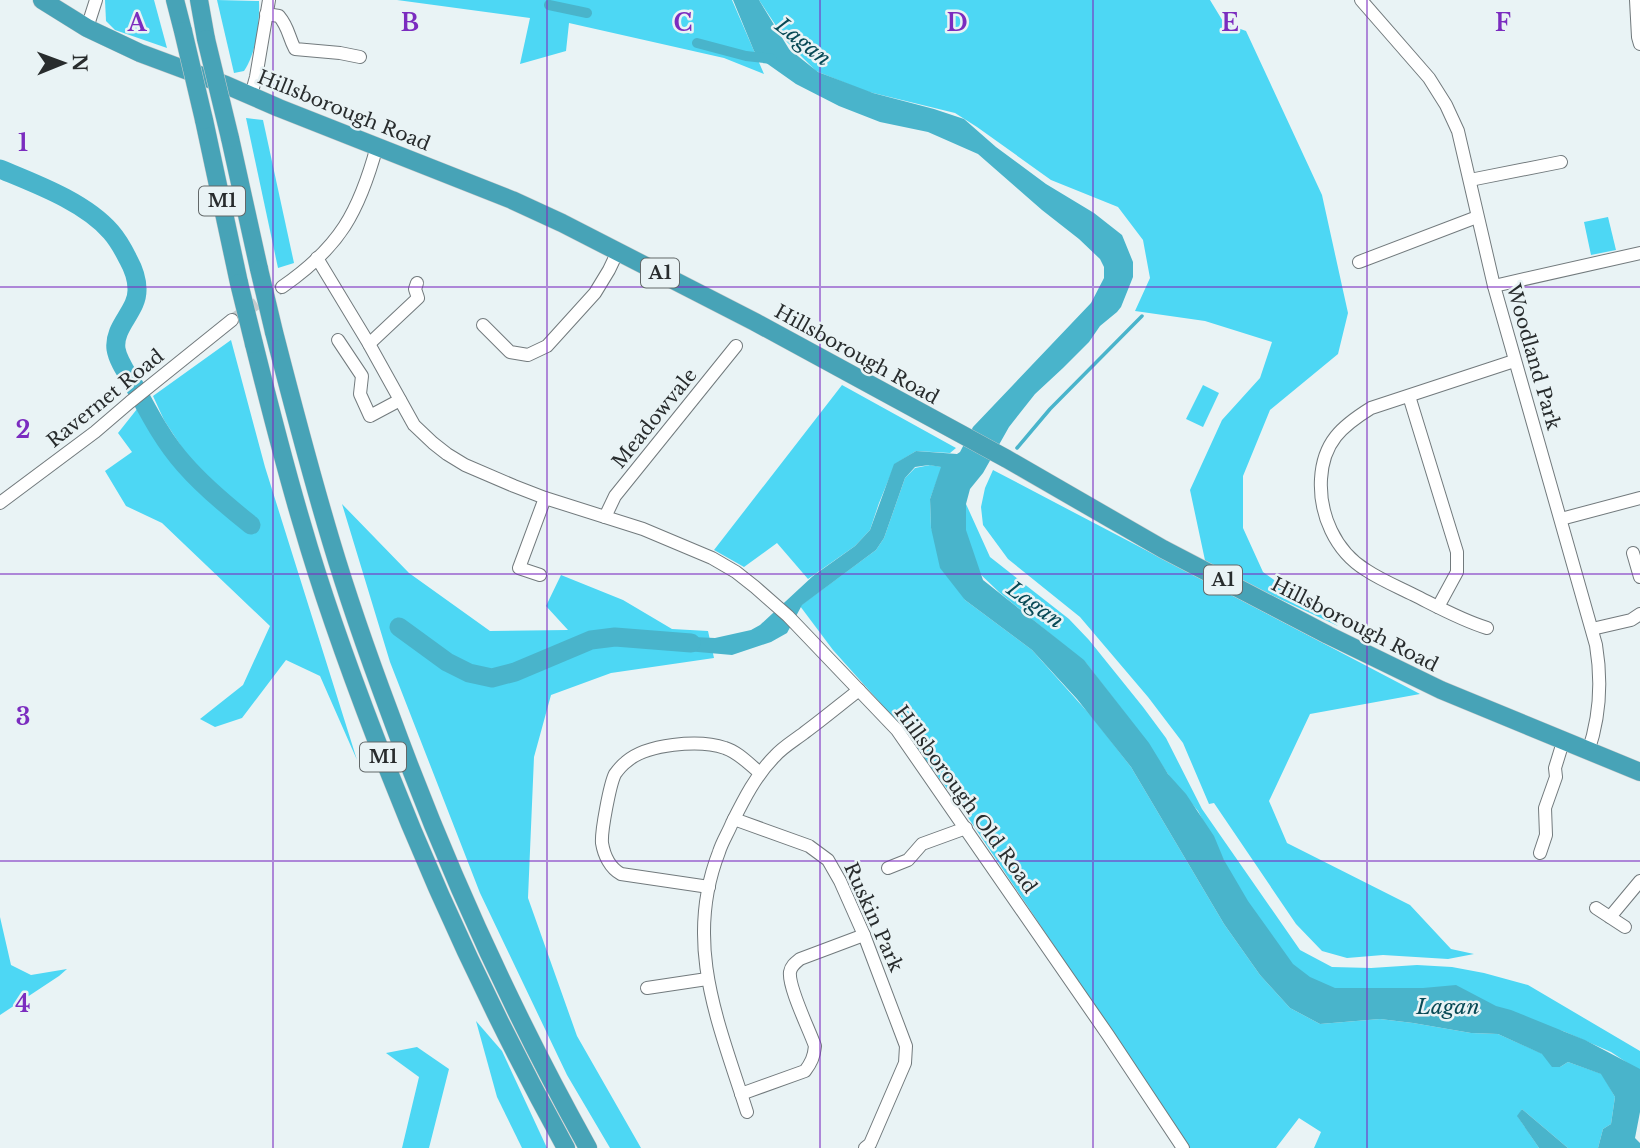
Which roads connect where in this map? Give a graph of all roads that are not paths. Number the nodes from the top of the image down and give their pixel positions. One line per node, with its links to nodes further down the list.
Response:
1 (42, 0): 9 (highway, Hillsborough Road / A1)
2 (96, 0): 9 (street)
3 (175, 0): 63 (highway, M1, bridge)
4 (198, 0): 64 (highway, M1, bridge)
5 (269, 0): 8 (street)
6 (1361, 0): 15 (street, Woodland Park)
7 (1636, 0): 10 (street)
8 (265, 15): 11 (street); 12 (street)
9 (87, 28): 12 (highway, Hillsborough Road / A1)
10 (1640, 44)
11 (360, 57)
12 (251, 95): 13 (highway, Hillsborough Road / A1)
13 (377, 146): 17 (highway, Hillsborough Road / A1); 19 (street)
14 (1561, 162): 15 (street)
15 (1470, 180): 16 (street, Woodland Park)
16 (1477, 217): 20 (street); 23 (street, Woodland Park)
17 (618, 251): 25 (street); 45 (highway, Hillsborough Road / A1)
18 (1640, 253): 23 (street)
19 (317, 258): 22 (street); 27 (street, Hillsborough Old Road)
20 (1359, 262)
21 (417, 283): 27 (street)
22 (282, 286)
23 (1494, 286): 29 (street, Woodland Park)
24 (232, 320): 34 (street, Ravernet Road)
25 (483, 325)
26 (338, 340): 31 (street)
27 (369, 344): 31 (street, Hillsborough Old Road)
28 (736, 346): 35 (street, Meadowvale)
29 (1514, 361): 30 (street); 36 (street, Woodland Park)
30 (1409, 396): 40 (street); 40 (street)
31 (400, 400): 32 (street, Hillsborough Old Road)
32 (545, 498): 35 (street, Hillsborough Old Road); 38 (street)
33 (1640, 498): 36 (street)
34 (0, 503)
35 (606, 517): 44 (street, Hillsborough Old Road)
36 (1561, 520): 43 (street, Woodland Park)
37 (1633, 553): 39 (street)
38 (541, 575)
39 (1640, 577)
40 (1438, 607): 42 (street)
41 (1640, 614): 43 (street)
42 (1487, 628)
43 (1592, 629): 46 (street, Woodland Park)
44 (859, 690): 48 (street); 50 (street, Hillsborough Old Road)
45 (1563, 742): 46 (highway, Hillsborough Road / A1); 51 (street)
46 (1588, 752): 47 (highway, Hillsborough Road / A1)
47 (1640, 772)
48 (760, 773): 49 (street); 54 (street)
49 (734, 820): 54 (street); 58 (street, Ruskin Park)
50 (966, 828): 52 (street); 66 (street, Hillsborough Old Road)
51 (1540, 853)
52 (888, 869)
53 (1640, 881): 56 (street)
54 (709, 887): 59 (street)
55 (1596, 908): 56 (street)
56 (1610, 917): 57 (street)
57 (1625, 927)
58 (864, 935): 61 (street); 65 (street, Ruskin Park)
59 (707, 979): 60 (street); 61 (street)
60 (647, 988)
61 (741, 1094): 62 (street)
62 (747, 1112)
63 (566, 1148)
64 (588, 1148)
65 (865, 1148)
66 (1183, 1148)

